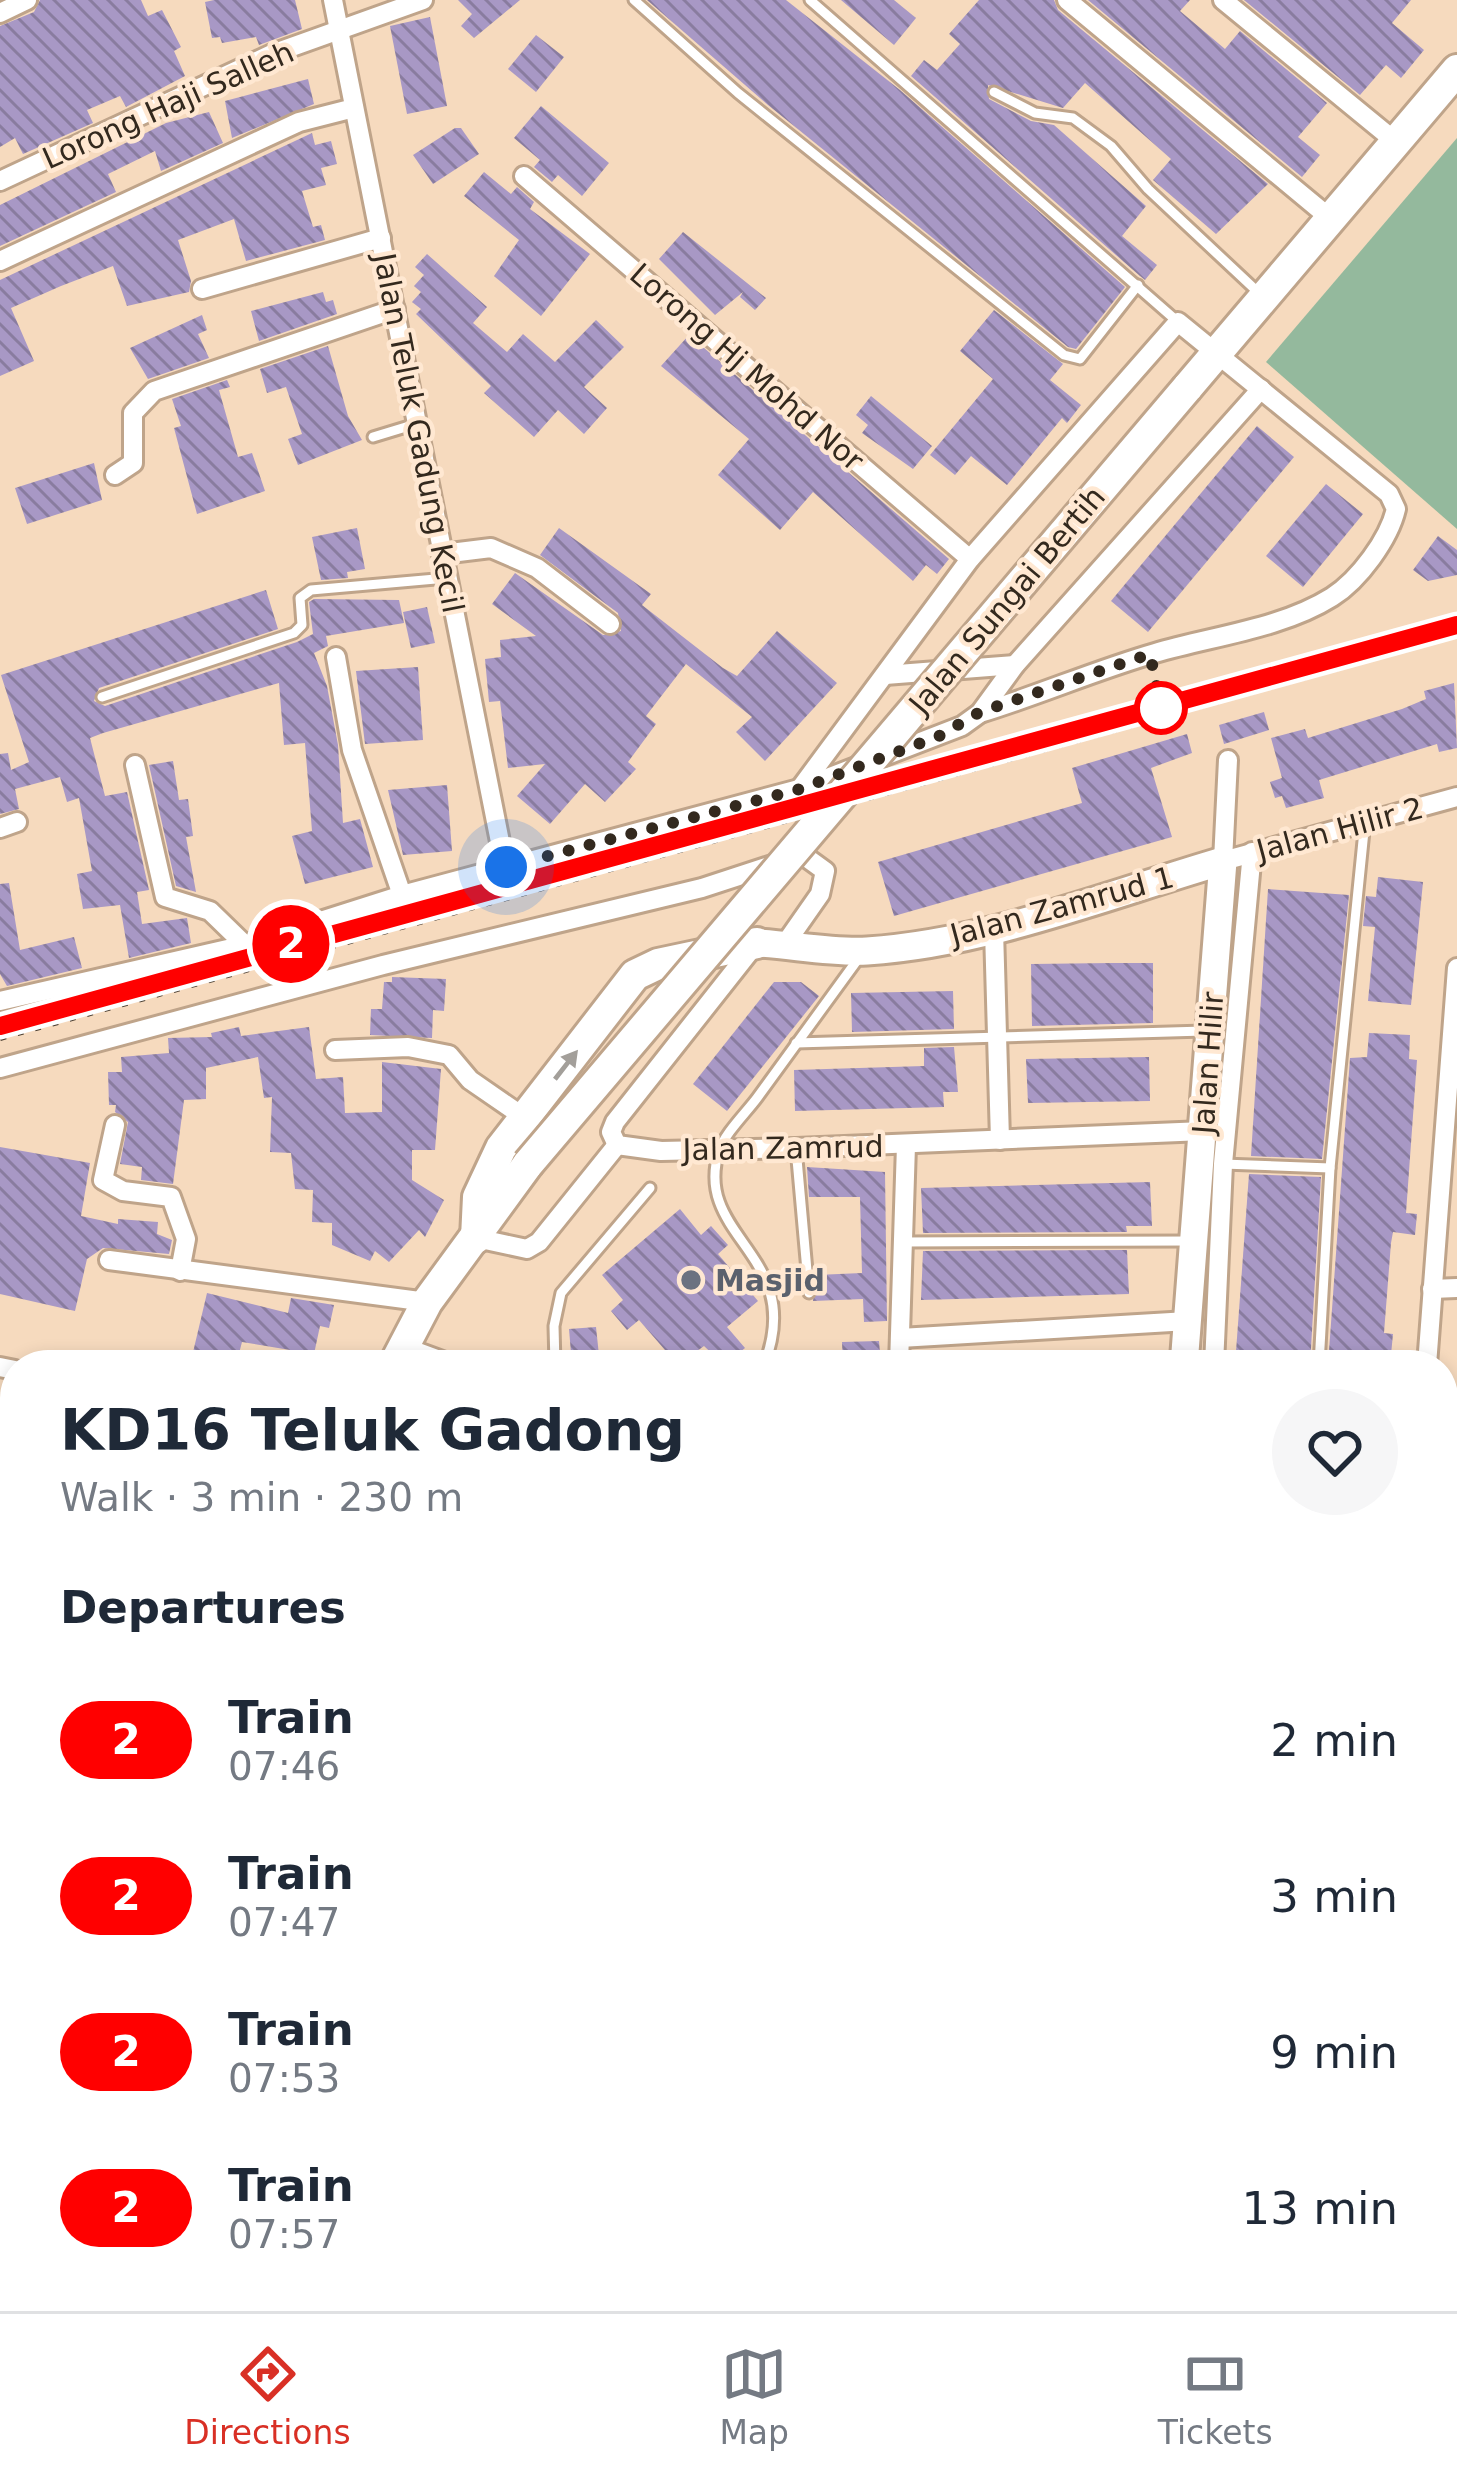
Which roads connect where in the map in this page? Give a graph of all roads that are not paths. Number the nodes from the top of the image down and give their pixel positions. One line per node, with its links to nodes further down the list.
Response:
1 (27, 0): 8 (street)
2 (333, 0): 9 (street, Jalan Teluk Gadung Kecil)
3 (423, 0): 9 (street, Lorong Haji Salleh)
4 (634, 0): 19 (lane)
5 (810, 0): 19 (lane)
6 (1067, 0): 16 (street)
7 (1223, 0): 13 (street)
8 (0, 13)
9 (339, 34): 12 (street, Jalan Teluk Gadung Kecil); 15 (street, Lorong Haji Salleh)
10 (1457, 70): 13 (main road, Jalan Sungai Bertih)
11 (994, 92): 21 (lane)
12 (354, 108): 17 (street, Jalan Teluk Gadung Kecil); 18 (street)
13 (1396, 142): 16 (main road, Jalan Sungai Bertih)
14 (524, 176): 30 (street, Lorong Hj Mohd Nor)
15 (0, 181)
16 (1330, 219): 21 (main road, Jalan Sungai Bertih)
17 (381, 238): 20 (street); 22 (street, Jalan Teluk Gadung Kecil)
18 (0, 261)
19 (1138, 285): 23 (lane)
20 (202, 289)
21 (1264, 298): 24 (main road, Jalan Sungai Bertih)
22 (395, 309): 26 (street, Jalan Teluk Gadung Kecil); 28 (street)
23 (1178, 322): 24 (street); 30 (street)
24 (1218, 352): 25 (street); 69 (main road, Jalan Sungai Bertih, bridge)
25 (1262, 389): 34 (street); 37 (street)
26 (419, 424): 27 (lane); 29 (street, Jalan Teluk Gadung Kecil)
27 (373, 436)
28 (115, 475)
29 (442, 554): 31 (street, Jalan Teluk Gadung Kecil); 32 (street)
30 (970, 559): 35 (street)
31 (447, 578): 36 (lane); 45 (street, Jalan Teluk Gadung Kecil)
32 (610, 624)
33 (336, 657): 46 (street)
34 (1016, 665): 35 (street); 37 (street)
35 (885, 675): 40 (street)
36 (102, 697)
37 (980, 712): 40 (street)
38 (1228, 760): 44 (street, Jalan Hilir)
39 (135, 765): 49 (street)
40 (800, 789): 45 (street)
41 (1457, 797): 42 (street, Jalan Hilir 2)
42 (1365, 821): 43 (street, Jalan Hilir 2); 67 (lane)
43 (1252, 852): 44 (street, Jalan Hilir 2); 66 (street)
44 (1223, 861): 47 (street, Jalan Zamrud 1); 53 (street, Jalan Hilir)
45 (506, 867): 46 (street)
46 (402, 895): 49 (street)
47 (994, 931): 50 (street, Jalan Zamrud 1); 54 (street)
48 (771, 944): 50 (street, Jalan Zamrud 1); 57 (street); 58 (main road, one-way to 48); 62 (street)
49 (245, 945): 52 (street)
50 (864, 951): 55 (lane)
51 (1457, 968): 75 (street)
52 (0, 1000)
53 (1209, 1031): 54 (lane); 60 (street, Jalan Hilir)
54 (996, 1036): 55 (lane); 61 (street)
55 (796, 1043): 65 (lane)
56 (335, 1050): 58 (street)
57 (0, 1068)
58 (525, 1118): 69 (main road)
59 (116, 1125): 73 (street)
60 (1204, 1131): 61 (street, Jalan Zamrud); 70 (street, Jalan Hilir)
61 (1000, 1140): 63 (street, Jalan Zamrud)
62 (617, 1145): 65 (street, Jalan Zamrud); 69 (street)
63 (906, 1145): 64 (street, Jalan Zamrud); 71 (street)
64 (796, 1148): 65 (street, Jalan Zamrud); 76 (lane)
65 (720, 1149): 82 (lane)
66 (1223, 1164): 67 (lane); 85 (street)
67 (1330, 1168): 86 (lane)
68 (650, 1188): 81 (lane)
69 (476, 1238): 77 (main road, Jalan Sungai Bertih)
70 (1194, 1241): 71 (lane); 78 (street, Jalan Hilir)
71 (903, 1242): 79 (street)
72 (110, 1260): 73 (street)
73 (180, 1271): 77 (street)
74 (1457, 1288): 75 (street)
75 (1432, 1289): 87 (street)
76 (809, 1293)
77 (427, 1302): 80 (main road, Jalan Sungai Bertih)
78 (1188, 1322): 79 (street); 84 (street, Jalan Hilir)
79 (900, 1338): 83 (street)
80 (401, 1350)
81 (555, 1350)
82 (767, 1350)
83 (900, 1350)
84 (1185, 1350)
85 (1215, 1350)
86 (1320, 1350)
87 (1428, 1350)

